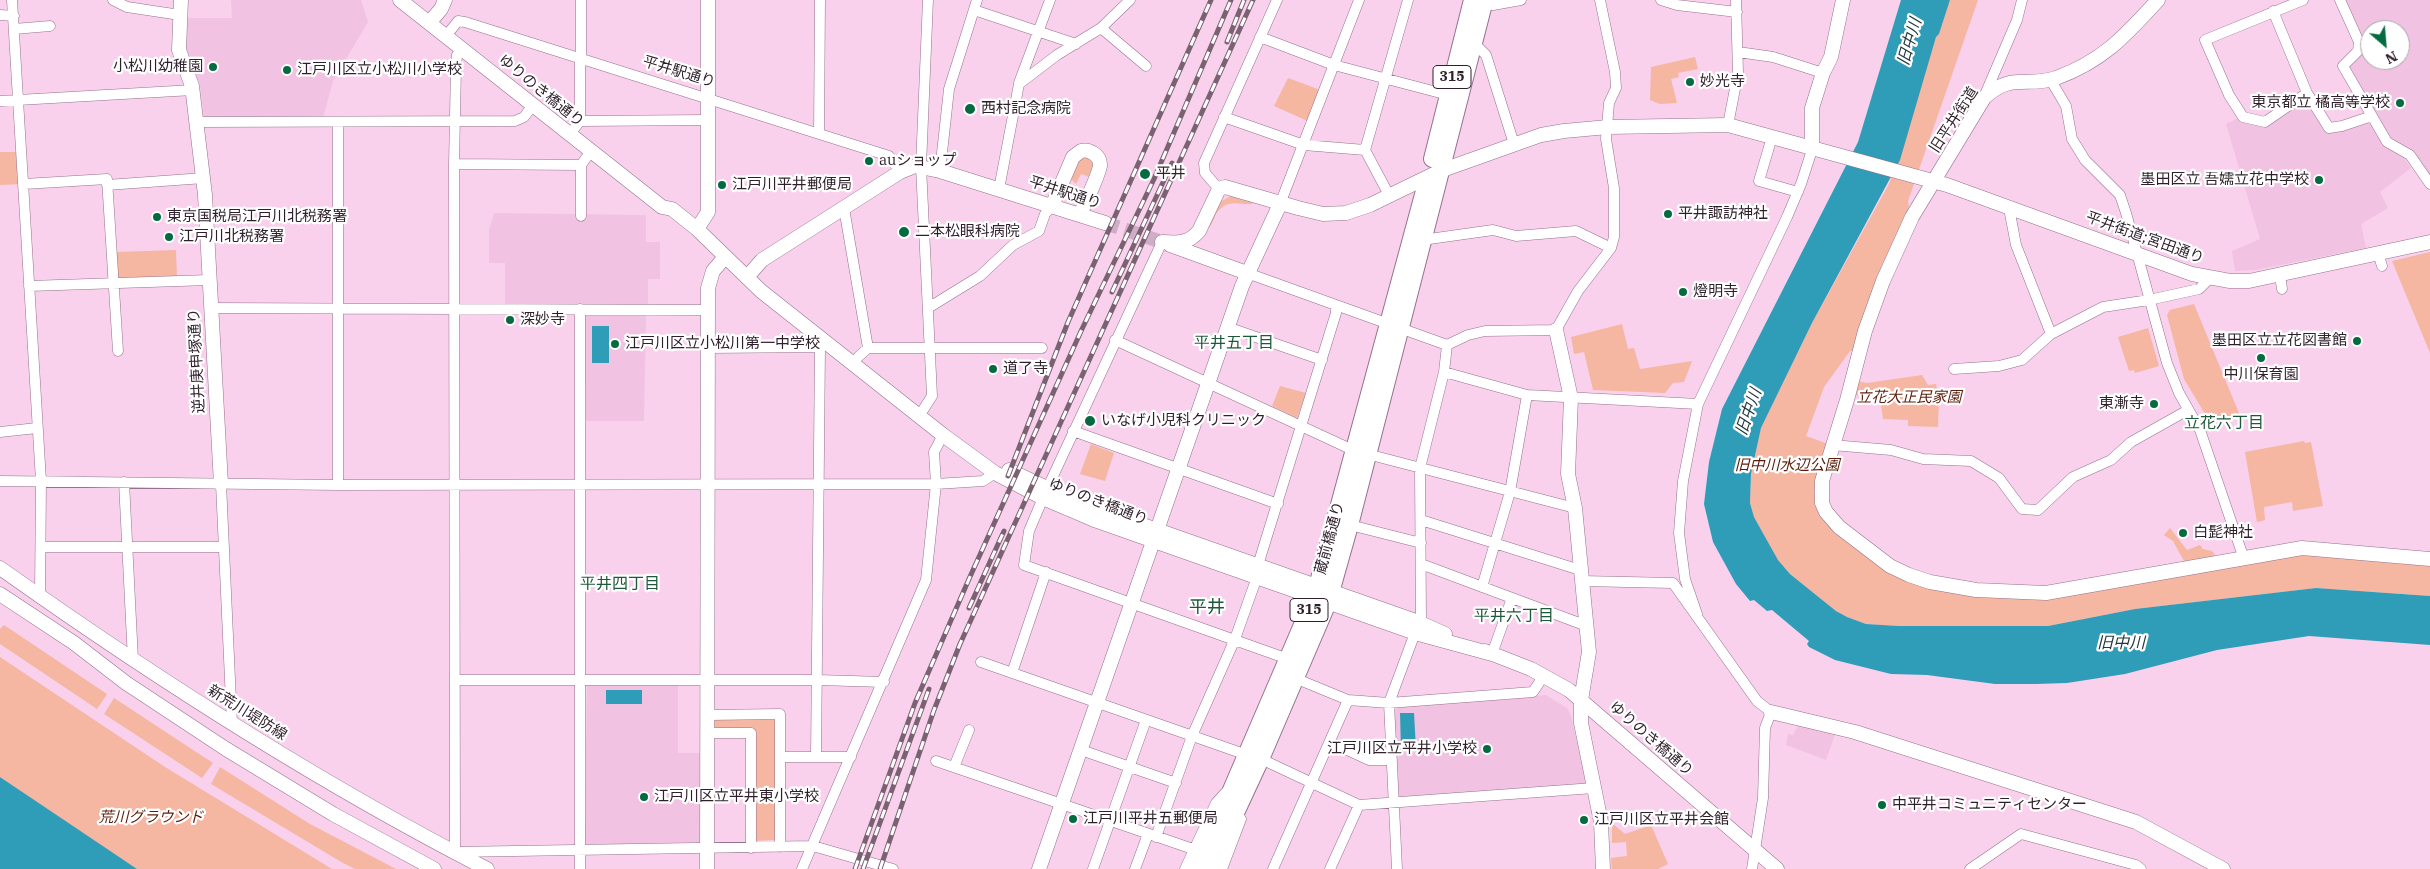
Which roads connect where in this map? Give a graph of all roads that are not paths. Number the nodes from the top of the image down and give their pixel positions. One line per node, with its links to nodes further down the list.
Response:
1 (12, 0): 30 (street)
2 (113, 0): 29 (street)
3 (181, 0): 29 (street, 逆井庚申塚通り)
4 (400, 0): 31 (street, ゆりのき橋通り)
5 (445, 0): 31 (street)
6 (581, 0): 42 (street)
7 (708, 0): 52 (street)
8 (820, 0): 66 (street)
9 (928, 0): 76 (street)
10 (1050, 0): 35 (street)
11 (1130, 0): 33 (street)
12 (1277, 0): 37 (street)
13 (1359, 0): 43 (street)
14 (1408, 0): 46 (street)
15 (1521, 0): 24 (street)
16 (1600, 0): 65 (street)
17 (1662, 0): 27 (street)
18 (1736, 0): 27 (street)
19 (1843, 0): 45 (street)
20 (2022, 0): 53 (street)
21 (2158, 0): 47 (street, 旧平井街道)
22 (2303, 0): 26 (street)
23 (2340, 0): 57 (street)
24 (1481, 1): 38 (main road, 315); 51 (main road, 315)
25 (975, 5): 35 (street); 77 (street)
26 (2273, 11): 50 (street); 50 (street)
27 (1737, 12): 41 (street)
28 (0, 15): 30 (street)
29 (180, 15): 49 (street, 逆井庚申塚通り)
30 (14, 16): 34 (street)
31 (429, 23): 36 (street, ゆりのき橋通り)
32 (50, 26): 34 (street)
33 (1101, 28): 39 (street); 44 (street)
34 (14, 29): 54 (street)
35 (1037, 31): 39 (street); 48 (street)
36 (446, 36): 40 (street, ゆりのき橋通り); 42 (street, 平井駅通り)
37 (1260, 37): 43 (street); 58 (street)
38 (1474, 43): 69 (street); 80 (main road, 315)
39 (1076, 44): 48 (street)
40 (463, 49): 56 (street, ゆりのき橋通り); 60 (street)
41 (1738, 52): 45 (street); 64 (street)
42 (580, 58): 52 (street, 平井駅通り); 61 (street)
43 (1334, 65): 46 (street); 70 (street)
44 (1146, 66)
45 (1823, 73): 72 (street)
46 (1386, 78): 51 (street); 71 (street)
47 (2050, 79): 53 (street, 旧平井街道); 103 (street)
48 (1019, 84): 85 (street)
49 (193, 90): 54 (street); 62 (street, 逆井庚申塚通り)
50 (2307, 93): 57 (street)
51 (1448, 95): 80 (main road, 315)
52 (708, 98): 59 (street); 66 (street, 平井駅通り)
53 (1984, 98): 81 (street, 旧平井街道)
54 (19, 100): 55 (street); 82 (street)
55 (0, 101)
56 (533, 105): 60 (street); 67 (street, ゆりのき橋通り)
57 (2372, 116): 83 (street)
58 (1224, 117): 70 (street); 86 (street)
59 (708, 120): 61 (street); 97 (street)
60 (455, 121): 63 (street); 74 (street)
61 (580, 121): 67 (street)
62 (197, 122): 63 (street); 79 (street, 逆井庚申塚通り)
63 (338, 122): 115 (street)
64 (1728, 125): 65 (street, 平井街道;宮田通り); 68 (street, 平井街道;宮田通り)
65 (1608, 128): 69 (street, 平井街道;宮田通り); 102 (street)
66 (819, 133): 78 (street, 平井駅通り)
67 (570, 134): 73 (street, ゆりのき橋通り)
68 (1772, 137): 72 (street, 平井街道;宮田通り); 87 (street)
69 (1514, 144): 80 (street, 平井街道;宮田通り)
70 (1304, 145): 71 (street); 89 (street)
71 (1365, 150): 88 (street)
72 (1812, 150): 81 (street, 平井街道;宮田通り); 87 (street)
73 (591, 151): 75 (street); 91 (street, ゆりのき橋通り)
74 (454, 164): 75 (street); 116 (street)
75 (581, 165): 95 (street)
76 (921, 166): 77 (street, 平井駅通り); 78 (street); 117 (street)
77 (940, 171): 85 (street, 平井駅通り)
78 (900, 172): 92 (street)
79 (204, 178): 84 (street); 109 (street, 逆井庚申塚通り)
80 (1435, 178): 88 (street, 平井街道;宮田通り); 99 (main road, 蔵前橋通り / 315); 120 (main road, 蔵前橋通り / 315)
81 (1934, 181): 93 (street, 平井街道;宮田通り); 146 (street, 旧平井街道)
82 (24, 184): 84 (street); 111 (street)
83 (2430, 184)
84 (107, 185): 110 (street)
85 (999, 189): 90 (street, 平井駅通り)
86 (1218, 189): 89 (street, 平井街道;宮田通り); 98 (street)
87 (1798, 192): 138 (street)
88 (1389, 195): 89 (street, 平井街道;宮田通り)
89 (1280, 204): 106 (street)
90 (1052, 206): 94 (street, 平井駅通り); 94 (street); 117 (street)
91 (662, 207): 97 (street); 104 (street)
92 (844, 208): 107 (street); 131 (street)
93 (2009, 208): 103 (street, 平井街道;宮田通り); 123 (street)
94 (1080, 215): 96 (street, 平井駅通り)
95 (581, 216)
96 (1105, 223)
97 (697, 229): 104 (street)
98 (1199, 231): 100 (street); 105 (street)
99 (1422, 240): 102 (street); 120 (main road, 蔵前橋通り / 315)
100 (1162, 242): 105 (street); 124 (street)
101 (2430, 242): 108 (street, 平井街道;宮田通り)
102 (1611, 248): 122 (street)
103 (2136, 252): 108 (street, 平井街道;宮田通り); 112 (street)
104 (722, 255): 107 (street, ゆりのき橋通り); 119 (street)
105 (1208, 260): 106 (street)
106 (1247, 273): 113 (street); 121 (street)
107 (748, 276): 125 (street, ゆりのき橋通り); 131 (street, ゆりのき橋通り)
108 (2210, 278): 112 (street)
109 (209, 280): 110 (street); 114 (street, 逆井庚申塚通り)
110 (114, 284): 111 (street); 130 (street)
111 (30, 286): 142 (street)
112 (2150, 300): 123 (street); 140 (street)
113 (1335, 304): 120 (street); 132 (street)
114 (210, 308): 115 (street); 154 (street, 逆井庚申塚通り)
115 (338, 308): 116 (street); 156 (street)
116 (454, 308): 118 (street); 157 (street)
117 (928, 308): 127 (street)
118 (580, 309): 119 (street); 158 (street)
119 (708, 310): 128 (street)
120 (1394, 325): 126 (street); 147 (main road, 蔵前橋通り / 315)
121 (1227, 327): 132 (street); 135 (street)
122 (1556, 330): 126 (street); 137 (street)
123 (2051, 334): 133 (street)
124 (1115, 340): 135 (street); 143 (street)
125 (821, 344): 128 (street); 145 (street, ゆりのき橋通り); 160 (street)
126 (1447, 345): 134 (street)
127 (930, 347): 129 (street); 131 (street); 139 (street)
128 (708, 348): 159 (street)
129 (1042, 348)
130 (118, 351)
131 (863, 353): 139 (street, ゆりのき橋通り)
132 (1322, 360): 141 (street)
133 (1954, 369)
134 (1444, 372): 136 (street); 149 (street)
135 (1207, 382): 141 (street); 148 (street)
136 (1527, 395): 137 (street); 161 (street)
137 (1571, 398): 138 (street); 164 (street)
138 (1698, 404): 186 (street)
139 (924, 410): 162 (street, ゆりのき橋通り)
140 (2188, 410): 146 (street); 173 (street)
141 (1301, 426): 147 (street); 163 (street)
142 (38, 428): 144 (street); 152 (street)
143 (1074, 431): 148 (street); 162 (street)
144 (0, 432)
145 (943, 435): 150 (street, ゆりのき橋通り); 155 (street)
146 (1832, 445): 173 (street, 旧平井街道)
147 (1361, 453): 149 (street); 166 (main road, 蔵前橋通り / 315); 182 (main road, 蔵前橋通り / 315)
148 (1178, 468): 163 (street); 167 (street)
149 (1420, 468): 161 (street); 165 (street)
150 (995, 473): 155 (street); 162 (street, ゆりのき橋通り)
151 (0, 481): 152 (street)
152 (41, 481): 153 (street); 172 (street)
153 (124, 482): 154 (street); 170 (street)
154 (220, 484): 156 (street); 171 (street, 逆井庚申塚通り)
155 (936, 484): 160 (street); 201 (street)
156 (338, 485): 157 (street)
157 (455, 485): 158 (street); 197 (street)
158 (579, 485): 159 (street); 198 (street)
159 (708, 485): 160 (street); 200 (street)
160 (819, 485): 199 (street)
161 (1510, 492): 164 (street); 169 (street)
162 (1045, 494): 167 (street, ゆりのき橋通り); 178 (street)
163 (1278, 504): 177 (street)
164 (1575, 508): 179 (street)
165 (1420, 520): 168 (street); 169 (street)
166 (1350, 525): 168 (street); 182 (main road, 蔵前橋通り / 315)
167 (1156, 535): 177 (street, ゆりのき橋通り); 185 (street)
168 (1421, 543): 175 (street)
169 (1495, 543): 179 (street); 180 (street)
170 (127, 547): 171 (street); 172 (street); 192 (street)
171 (223, 547): 209 (street, 逆井庚申塚通り)
172 (41, 548): 183 (street)
173 (2244, 559): 174 (street, 旧平井街道)
174 (2430, 559)
175 (1422, 564): 180 (street); 188 (street)
176 (0, 568): 183 (street, 新荒川堤防線)
177 (1258, 571): 182 (street, ゆりのき橋通り); 189 (street)
178 (1046, 572): 185 (street); 194 (street)
179 (1581, 576): 186 (street); 187 (street)
180 (1482, 587): 184 (street)
181 (0, 594): 240 (street)
182 (1323, 594): 188 (street, ゆりのき橋通り); 191 (main road, 蔵前橋通り / 315); 196 (main road, 蔵前橋通り / 315)
183 (40, 596): 192 (street, 新荒川堤防線)
184 (1512, 598): 187 (street); 190 (street)
185 (1133, 603): 189 (street); 204 (street)
186 (1697, 614): 206 (street)
187 (1587, 626): 203 (street)
188 (1418, 628): 190 (street, ゆりのき橋通り); 205 (street)
189 (1235, 639): 191 (street); 212 (street)
190 (1492, 654): 195 (street, ゆりのき橋通り)
191 (1288, 659): 218 (main road, 蔵前橋通り / 315)
192 (133, 660): 209 (street, 新荒川堤防線)
193 (982, 662): 194 (street)
194 (1012, 673): 204 (street)
195 (1544, 675): 203 (street, ゆりのき橋通り); 205 (street)
196 (1296, 678): 202 (street); 218 (main road, 蔵前橋通り / 315)
197 (455, 680): 198 (street); 239 (street)
198 (580, 680): 200 (street); 237 (street)
199 (818, 680): 200 (street); 201 (street); 216 (street)
200 (708, 681): 207 (street)
201 (884, 682): 217 (street)
202 (1348, 700): 205 (street); 213 (street)
203 (1581, 700): 226 (street); 238 (street, ゆりのき橋通り)
204 (1097, 703): 208 (street); 214 (street)
205 (1389, 703): 219 (street)
206 (1771, 712): 238 (street); 261 (street)
207 (707, 715): 211 (street); 215 (street)
208 (1146, 720): 212 (street); 222 (street)
209 (232, 723): 239 (street, 新荒川堤防線)
210 (968, 730): 221 (street)
211 (708, 733): 234 (street); 235 (street)
212 (1192, 736): 218 (street); 223 (street)
213 (1330, 742): 219 (street); 224 (street)
214 (1081, 750): 222 (street); 228 (street)
215 (780, 757): 216 (street); 232 (street)
216 (816, 757): 217 (street)
217 (851, 757): 233 (street)
218 (1254, 757): 224 (street); 225 (main road, 蔵前橋通り / 315)
219 (1392, 760): 227 (street)
220 (936, 761): 221 (street)
221 (954, 767): 228 (street)
222 (1130, 767): 223 (street); 230 (street)
223 (1176, 783): 231 (street)
224 (1312, 783): 229 (street); 253 (street)
225 (1242, 784): 236 (street); 250 (main road, 蔵前橋通り / 315); 251 (main road, 蔵前橋通り / 315); 252 (street)
226 (1594, 788): 227 (street); 256 (street)
227 (1394, 803): 229 (street); 255 (street)
228 (1062, 804): 230 (street); 246 (street)
229 (1359, 805): 254 (street)
230 (1110, 821): 231 (street); 247 (street)
231 (1152, 835): 236 (street); 248 (street)
232 (780, 846): 233 (street); 234 (street)
233 (813, 846): 244 (street); 245 (street)
234 (751, 848): 235 (street)
235 (707, 849): 237 (street); 243 (street)
236 (1193, 849): 249 (street)
237 (580, 850): 239 (street); 242 (street)
238 (1755, 850): 257 (street); 258 (street, ゆりのき橋通り)
239 (455, 852): 241 (street, 新荒川堤防線)
240 (434, 869)
241 (487, 869)
242 (580, 869)
243 (707, 869)
244 (802, 869)
245 (893, 869)
246 (1040, 869)
247 (1093, 869)
248 (1136, 869)
249 (1185, 869)
250 (1197, 869)
251 (1210, 869)
252 (1222, 869)
253 (1273, 869)
254 (1330, 869)
255 (1397, 869)
256 (1603, 869)
257 (1752, 869)
258 (1777, 869)
259 (1970, 869): 260 (street)
260 (2141, 869)
261 (2223, 869)

